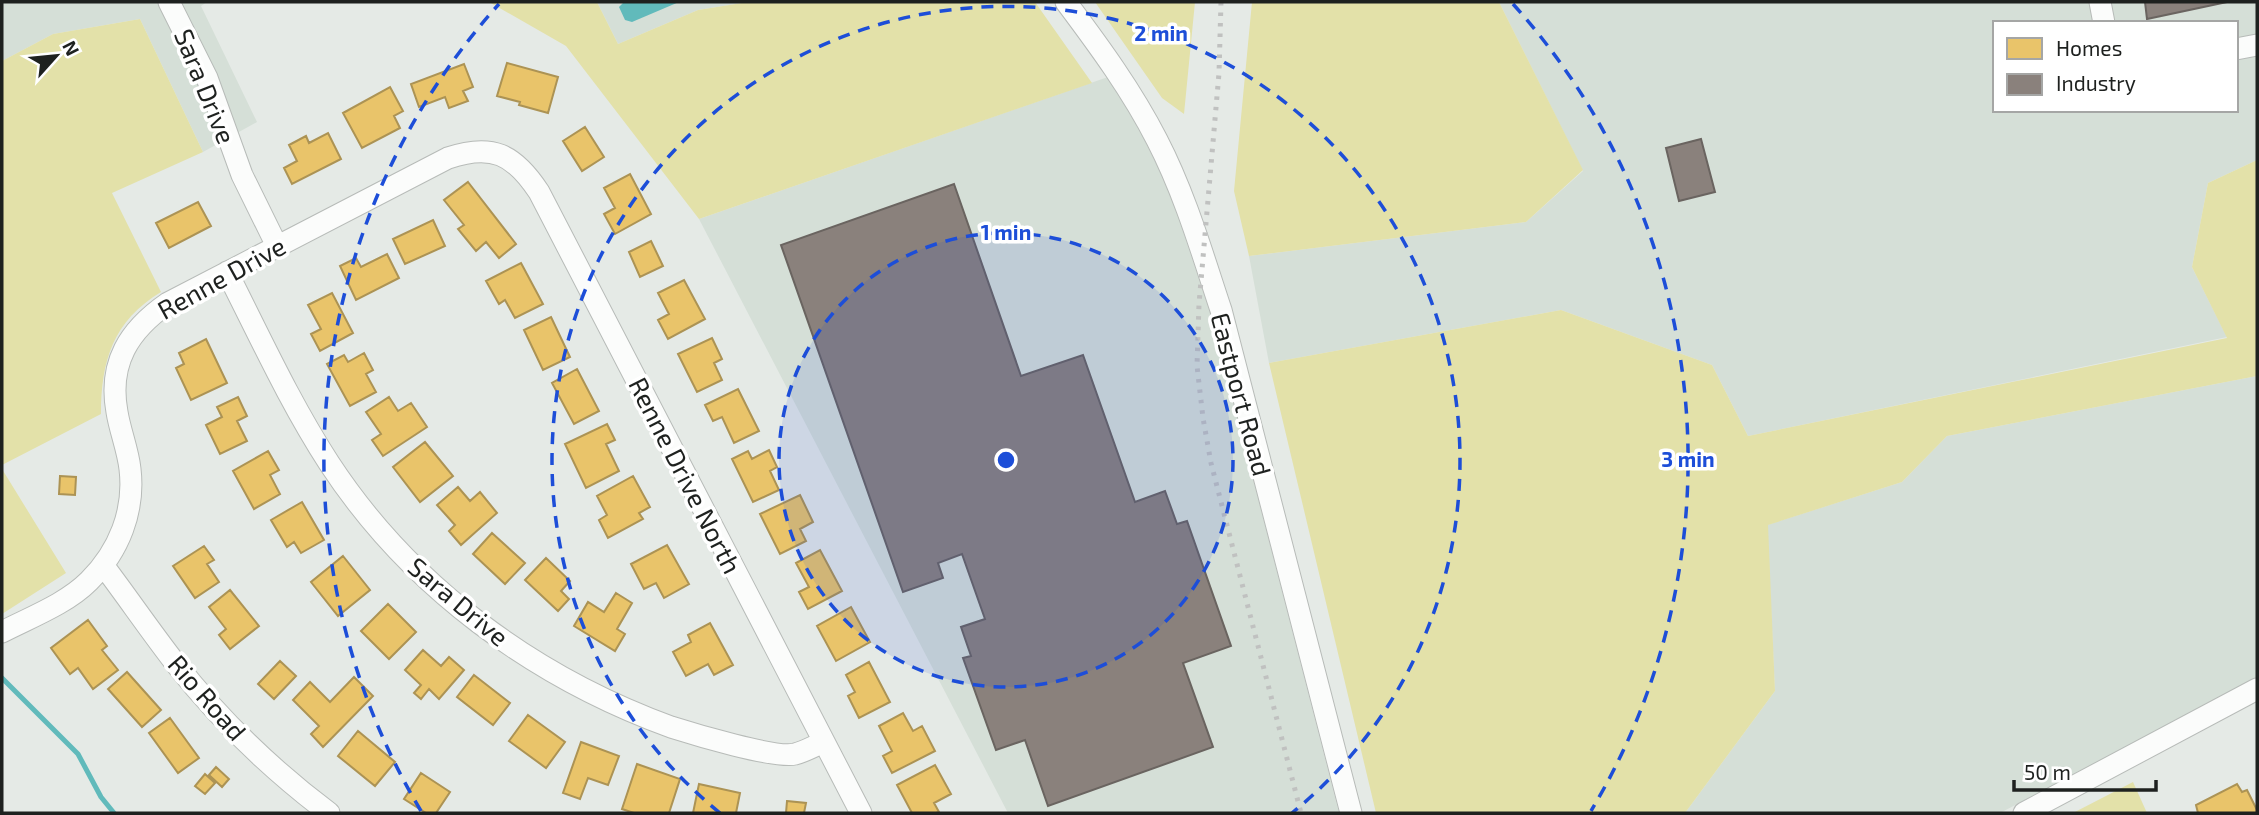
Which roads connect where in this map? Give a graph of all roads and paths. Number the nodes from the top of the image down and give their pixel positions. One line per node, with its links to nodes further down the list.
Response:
1 (169, 2): 8 (street, Sara Drive)
2 (1066, 2): 16 (street, Eastport Road)
3 (2100, 2): 4 (street)
4 (2104, 21)
5 (2257, 45): 6 (street)
6 (2238, 49)
7 (495, 153): 8 (street, Renne Drive); 13 (street, Renne Drive North)
8 (277, 246): 9 (street, Renne Drive)
9 (227, 272): 10 (street, Renne Drive); 13 (street, Sara Drive)
10 (103, 565): 11 (street, Renne Drive); 14 (street, Rio Road)
11 (2, 632)
12 (2257, 689): 17 (street)
13 (824, 742): 15 (street, Renne Drive North)
14 (328, 813)
15 (861, 813)
16 (1350, 813)
17 (2024, 813)

